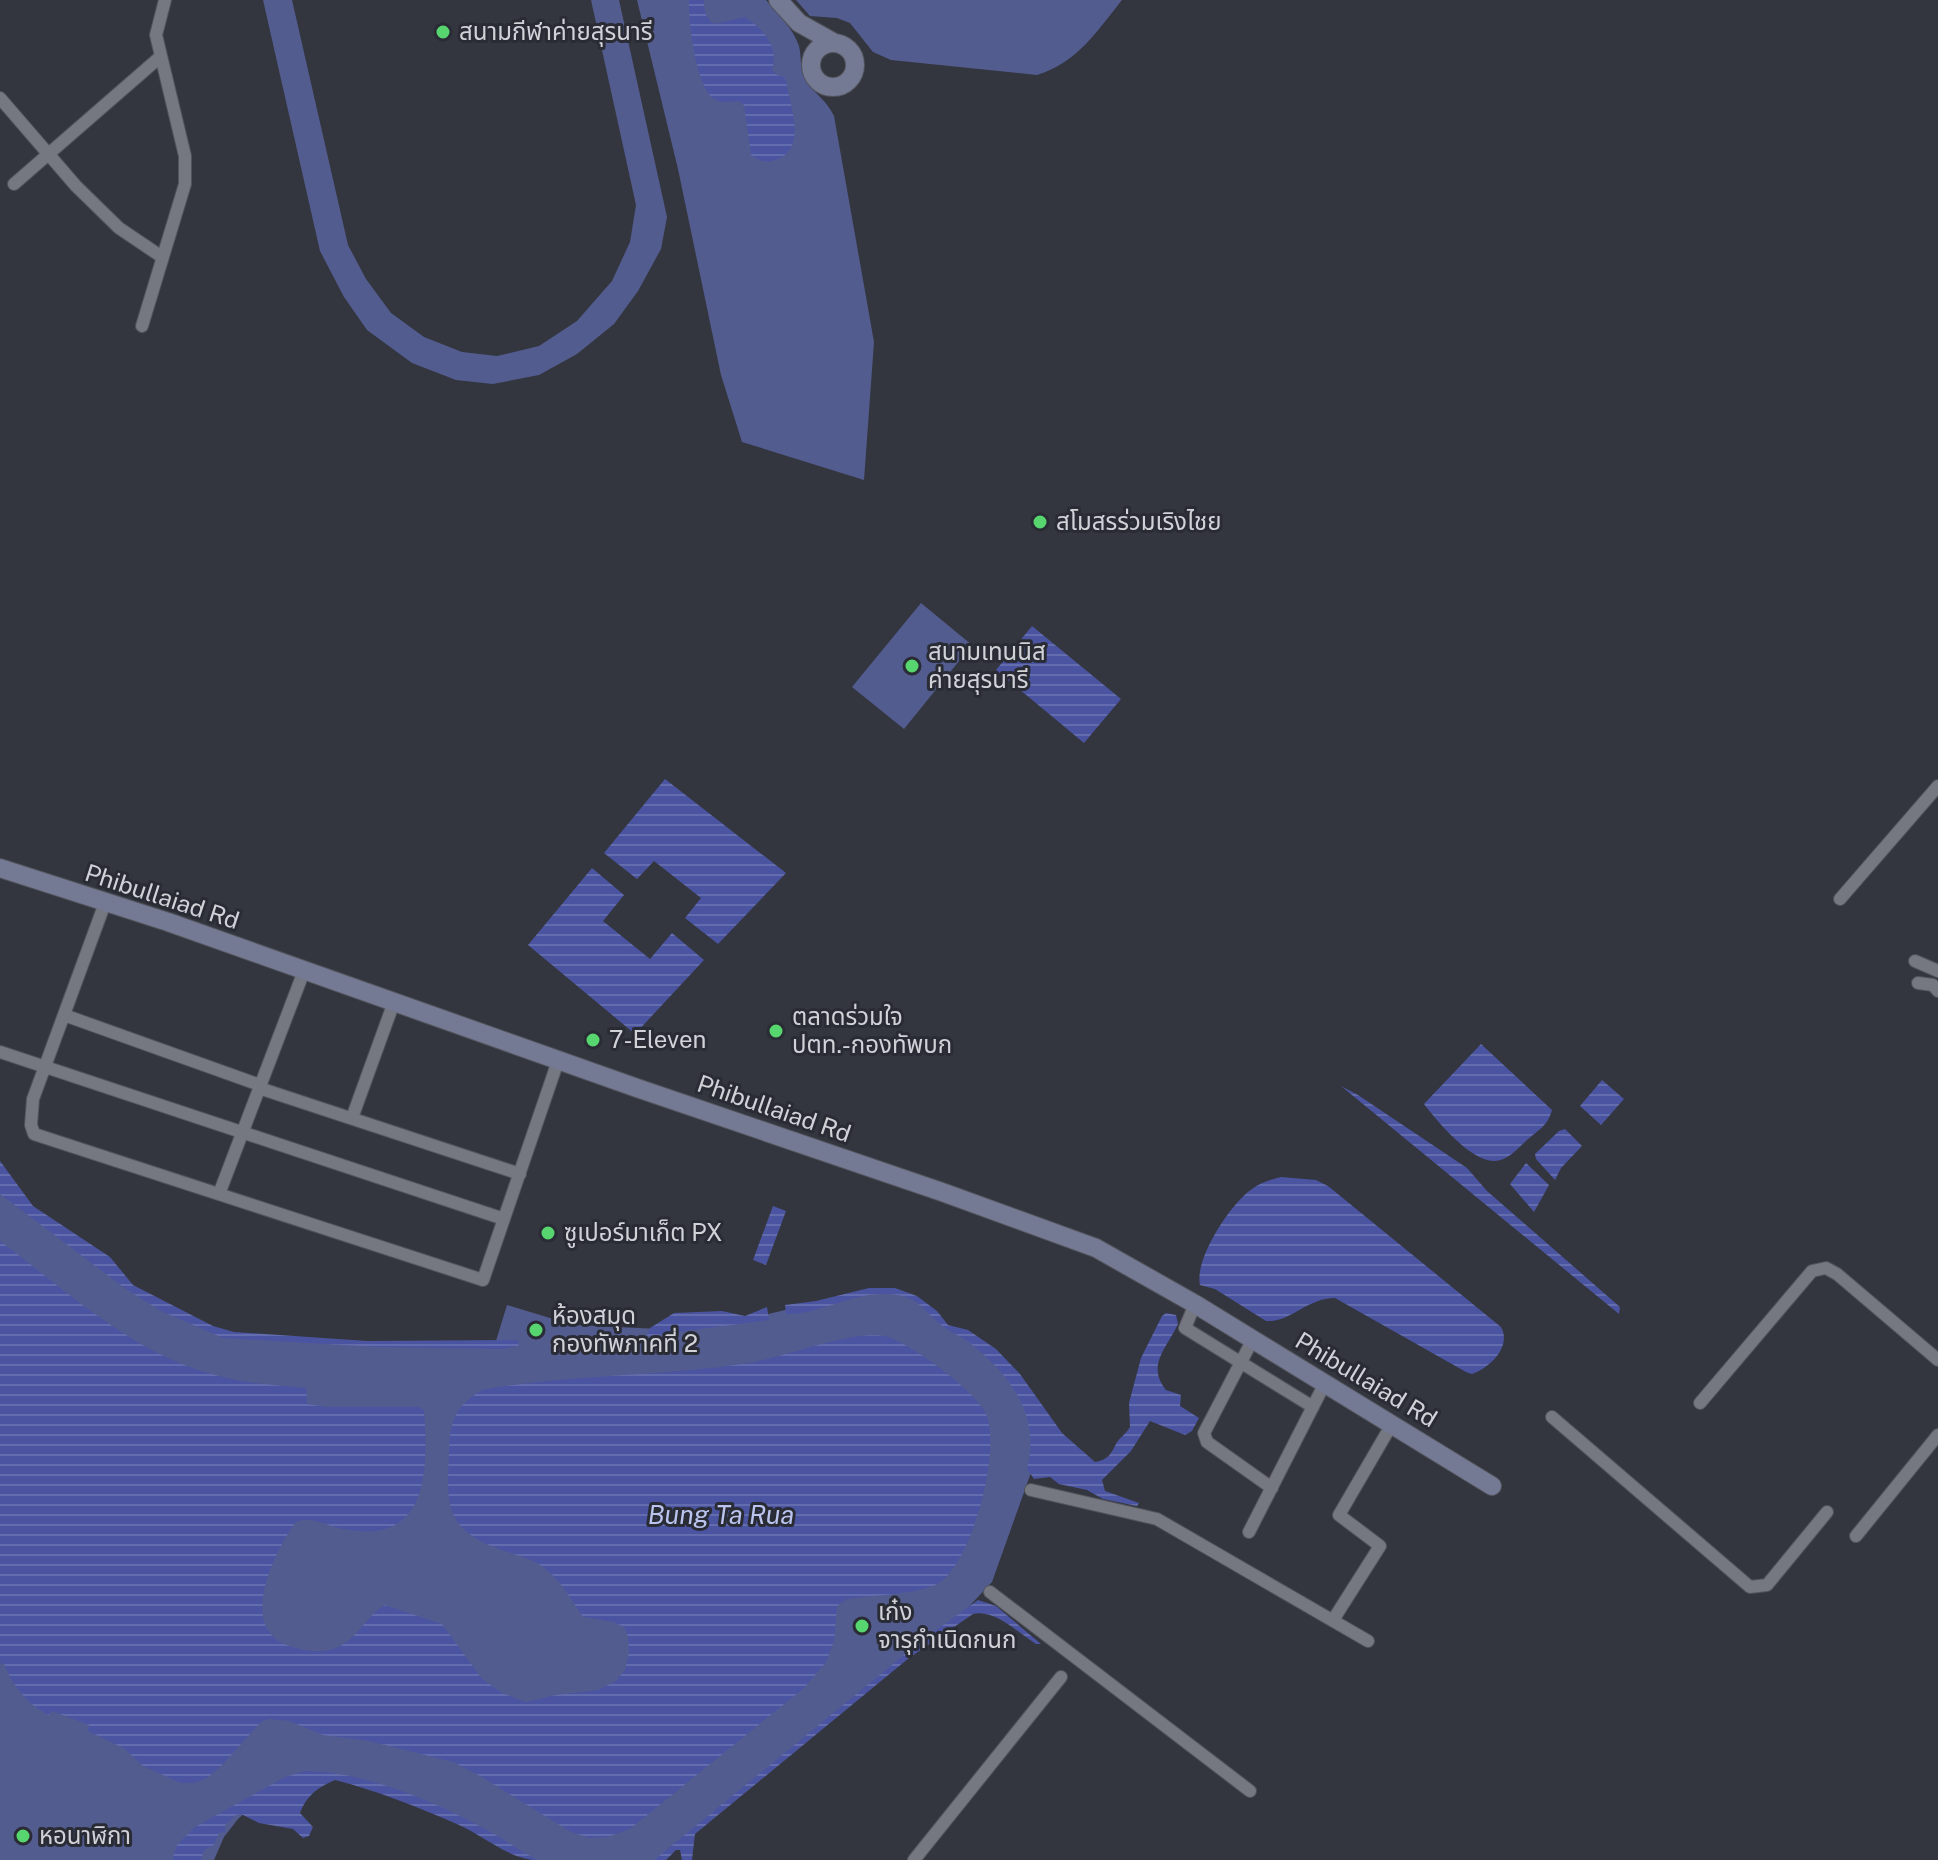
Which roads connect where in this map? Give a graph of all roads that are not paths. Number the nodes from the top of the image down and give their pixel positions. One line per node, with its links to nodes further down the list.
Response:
1 (165, 0): 5 (street)
2 (778, 0): 3 (street)
3 (799, 23): 4 (street); 6 (street)
4 (833, 42): 6 (street); 6 (street)
5 (160, 57): 8 (street); 10 (street)
6 (812, 58)
7 (0, 98): 8 (street)
8 (49, 153): 9 (street); 10 (street)
9 (14, 184)
10 (162, 257): 11 (street)
11 (142, 326)
12 (1938, 786): 14 (street)
13 (0, 868): 15 (street, Phibullaiad Rd)
14 (1840, 899)
15 (105, 903): 17 (street, Phibullaiad Rd); 22 (street)
16 (1915, 961): 18 (street)
17 (304, 971): 21 (street, Phibullaiad Rd); 26 (street)
18 (1938, 971)
19 (1918, 983): 20 (street)
20 (1938, 991)
21 (394, 1002): 24 (street, Phibullaiad Rd); 27 (street)
22 (64, 1015): 25 (street); 26 (street)
23 (0, 1052): 25 (street)
24 (558, 1061): 29 (street); 32 (street, Phibullaiad Rd)
25 (45, 1067): 28 (street); 30 (street)
26 (260, 1086): 27 (street); 28 (street)
27 (352, 1118): 29 (street)
28 (242, 1133): 30 (street); 31 (street)
29 (520, 1174): 31 (street)
30 (219, 1194): 31 (street)
31 (504, 1219)
32 (1195, 1304): 33 (street, Phibullaiad Rd); 35 (street)
33 (1253, 1339): 35 (street); 36 (street, Phibullaiad Rd)
34 (1938, 1360): 37 (street)
35 (1241, 1363): 38 (street); 43 (street)
36 (1325, 1383): 38 (street); 40 (street, Phibullaiad Rd)
37 (1700, 1403)
38 (1313, 1407): 43 (street)
39 (1552, 1417): 45 (street)
40 (1392, 1424): 42 (street, Phibullaiad Rd); 49 (street)
41 (1938, 1435): 47 (street)
42 (1492, 1486)
43 (1272, 1488): 46 (street)
44 (1031, 1490): 49 (street)
45 (1827, 1512)
46 (1249, 1532)
47 (1856, 1536)
48 (990, 1592): 52 (street)
49 (1333, 1620): 50 (street)
50 (1368, 1641)
51 (1061, 1677): 53 (street)
52 (1250, 1791)
53 (914, 1860)

